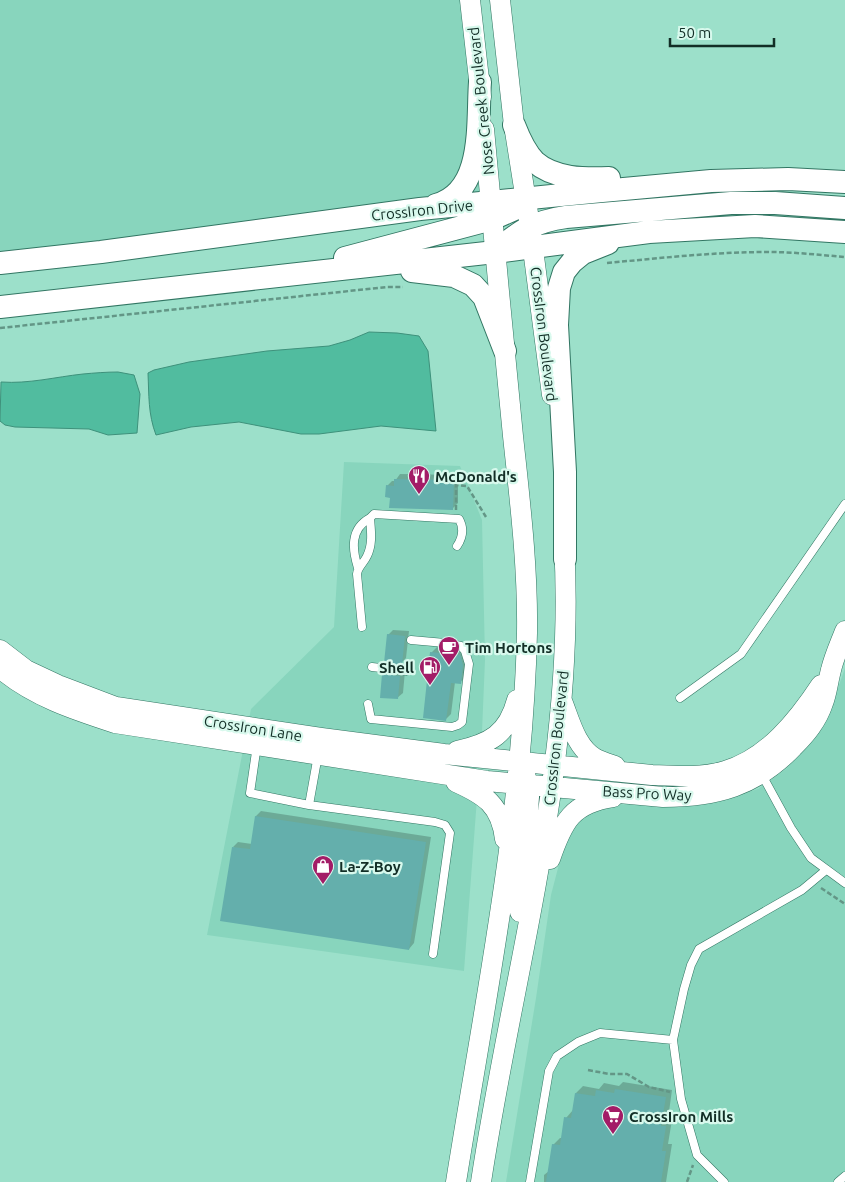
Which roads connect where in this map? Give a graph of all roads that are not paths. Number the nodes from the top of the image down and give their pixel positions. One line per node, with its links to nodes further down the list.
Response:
1 (470, 0): 3 (street, Nose Creek Boulevard)
2 (500, 0): 4 (street, Nose Creek Boulevard)
3 (480, 82): 9 (main road); 10 (street, Nose Creek Boulevard)
4 (514, 125): 5 (main road); 7 (street, Nose Creek Boulevard)
5 (845, 174)
6 (845, 182): 7 (main road)
7 (526, 199): 10 (main road); 13 (street, CrossIron Boulevard)
8 (845, 208): 13 (main road)
9 (420, 209): 10 (main road, CrossIron Drive); 15 (main road, CrossIron Drive)
10 (491, 211): 14 (street); 17 (main road)
11 (649, 232): 12 (main road); 13 (main road); 23 (main road)
12 (845, 232)
13 (532, 237): 14 (main road); 23 (street, CrossIron Boulevard)
14 (495, 252): 16 (main road); 19 (street)
15 (4, 264)
16 (330, 271): 17 (main road); 19 (main road)
17 (247, 280): 18 (main road)
18 (0, 307)
19 (505, 351): 32 (street)
20 (845, 504): 35 (lane)
21 (370, 518): 22 (lane); 24 (lane); 24 (lane)
22 (457, 546)
23 (565, 559): 34 (street, CrossIron Boulevard)
24 (358, 568): 25 (lane)
25 (362, 626)
26 (845, 631): 31 (street, Bass Pro Way)
27 (411, 640): 36 (lane)
28 (0, 650): 37 (street, CrossIron Lane)
29 (372, 667): 33 (lane)
30 (0, 668): 37 (street, CrossIron Lane)
31 (831, 668): 43 (street, Bass Pro Way); 44 (street, Bass Pro Way)
32 (525, 669): 39 (street); 40 (street)
33 (407, 671)
34 (561, 697): 41 (street, CrossIron Boulevard); 43 (street)
35 (680, 698)
36 (368, 704)
37 (258, 737): 38 (street, CrossIron Lane); 48 (lane)
38 (320, 746): 39 (street, CrossIron Lane); 42 (street, CrossIron Lane); 48 (lane)
39 (444, 754): 40 (street, CrossIron Lane)
40 (519, 762): 41 (street, Bass Pro Way); 45 (street)
41 (554, 764): 43 (street, Bass Pro Way); 46 (street, CrossIron Boulevard)
42 (436, 773): 45 (street, CrossIron Lane); 49 (street)
43 (633, 773)
44 (762, 775): 47 (street, Bass Pro Way); 50 (lane)
45 (522, 784): 46 (street, Bass Pro Way); 49 (street); 54 (street)
46 (552, 786): 47 (street, Bass Pro Way); 52 (street, CrossIron Boulevard)
47 (633, 794): 52 (street)
48 (309, 806): 53 (lane)
49 (507, 857): 57 (street)
50 (826, 870): 51 (lane); 55 (lane)
51 (845, 883)
52 (533, 908): 54 (street, CrossIron Boulevard)
53 (433, 954)
54 (519, 969): 58 (street, CrossIron Boulevard)
55 (674, 1040): 59 (lane); 60 (lane)
56 (845, 1176): 61 (lane)
57 (456, 1182)
58 (482, 1182)
59 (530, 1182)
60 (724, 1182)
61 (838, 1182)

